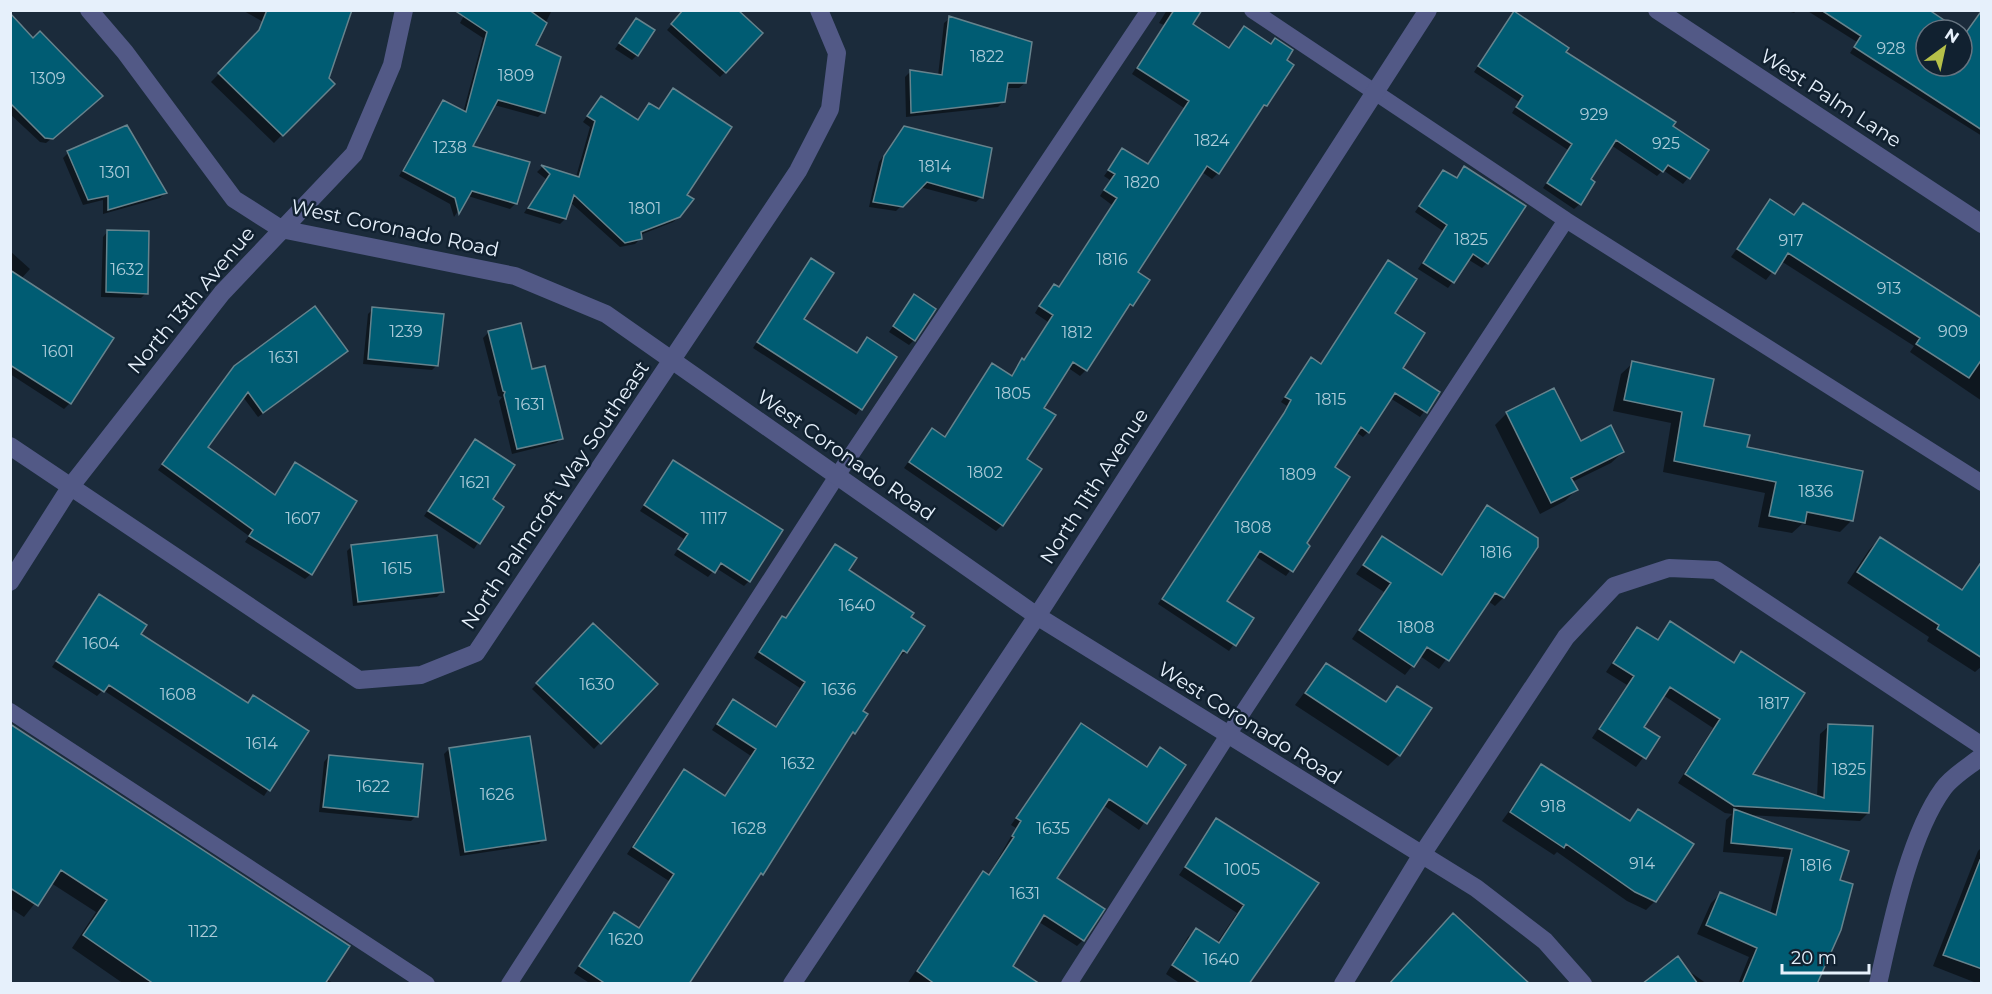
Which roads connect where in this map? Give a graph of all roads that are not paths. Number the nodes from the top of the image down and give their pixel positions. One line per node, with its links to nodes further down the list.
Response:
1 (89, 10): 11 (street, West Coronado Road)
2 (404, 10): 11 (street, North 13th Avenue)
3 (819, 10): 12 (street, North Palmcroft Way Southeast)
4 (1149, 10): 14 (lane)
5 (1252, 10): 8 (lane)
6 (1428, 10): 8 (street, North 11th Avenue)
7 (1657, 10): 10 (street, West Palm Lane)
8 (1375, 91): 9 (lane); 18 (street, North 11th Avenue)
9 (1566, 220): 15 (lane); 20 (lane)
10 (1982, 224)
11 (281, 229): 12 (street, West Coronado Road); 16 (street, North 13th Avenue)
12 (671, 360): 14 (street, West Coronado Road); 16 (street, North Palmcroft Way Southeast)
13 (10, 446): 16 (street, North Palmcroft Way Southeast)
14 (837, 476): 18 (street, West Coronado Road); 25 (lane)
15 (1982, 483)
16 (71, 486): 17 (street, North 13th Avenue)
17 (10, 582)
18 (1037, 616): 20 (street, West Coronado Road); 26 (street, North 11th Avenue)
19 (10, 711): 24 (lane)
20 (1228, 735): 23 (street, West Coronado Road); 27 (lane)
21 (1982, 746): 23 (street)
22 (1982, 756): 30 (street)
23 (1421, 856): 28 (street); 29 (street, West Coronado Road)
24 (427, 984)
25 (509, 984)
26 (792, 984)
27 (1070, 984)
28 (1343, 984)
29 (1582, 984)
30 (1878, 984)

